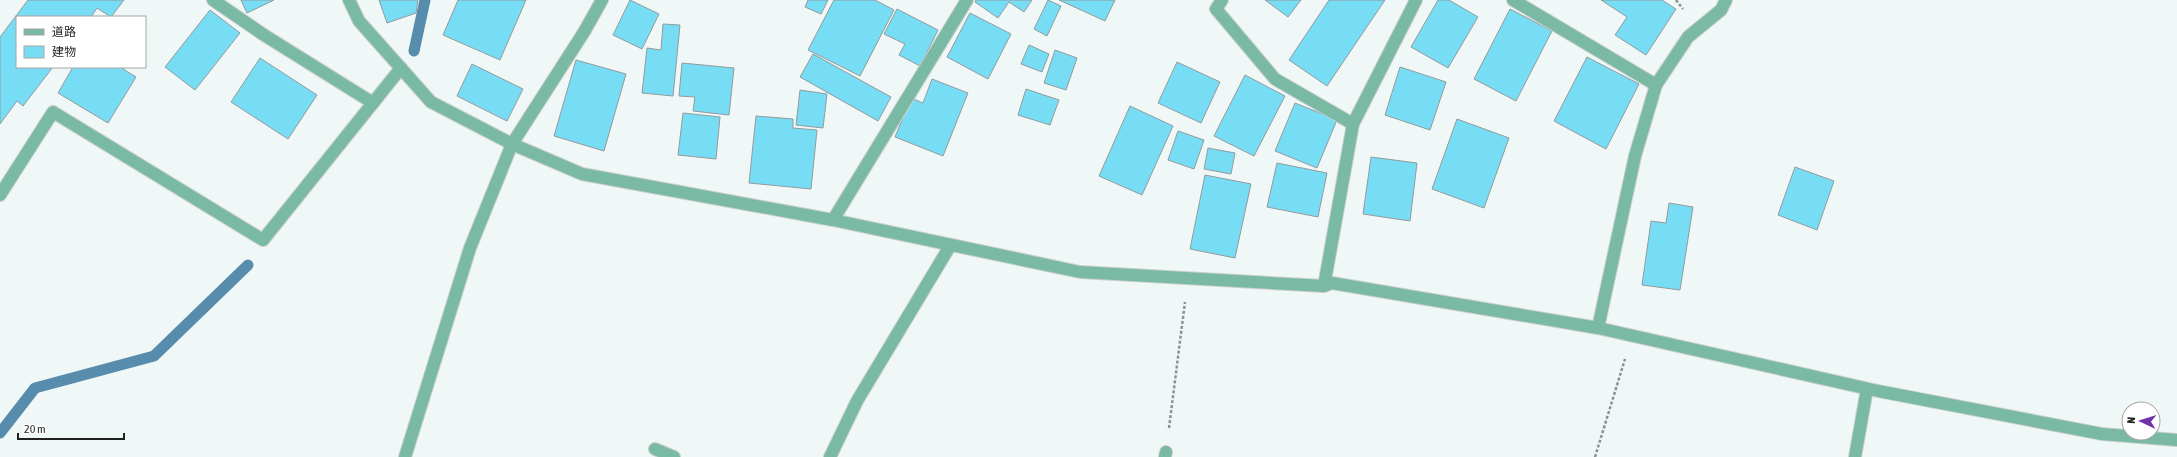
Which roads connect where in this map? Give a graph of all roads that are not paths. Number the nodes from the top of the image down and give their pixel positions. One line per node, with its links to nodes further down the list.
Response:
1 (213, 0): 11 (street)
2 (349, 0): 9 (street)
3 (602, 0): 13 (street)
4 (967, 0): 15 (street)
5 (1222, 0): 12 (street)
6 (1416, 0): 12 (street)
7 (1513, 0): 10 (street)
8 (1726, 0): 10 (street)
9 (401, 68): 11 (street); 13 (street)
10 (1656, 84): 18 (street)
11 (373, 103): 14 (street)
12 (1354, 124): 17 (street)
13 (512, 144): 15 (street); 22 (street)
14 (0, 195)
15 (833, 220): 16 (street)
16 (950, 246): 17 (street); 24 (street)
17 (1324, 286): 18 (street)
18 (1598, 328): 19 (street)
19 (1867, 389): 20 (street); 25 (street)
20 (2177, 440)
21 (655, 449): 23 (street)
22 (404, 457)
23 (674, 457)
24 (830, 457)
25 (1855, 457)

